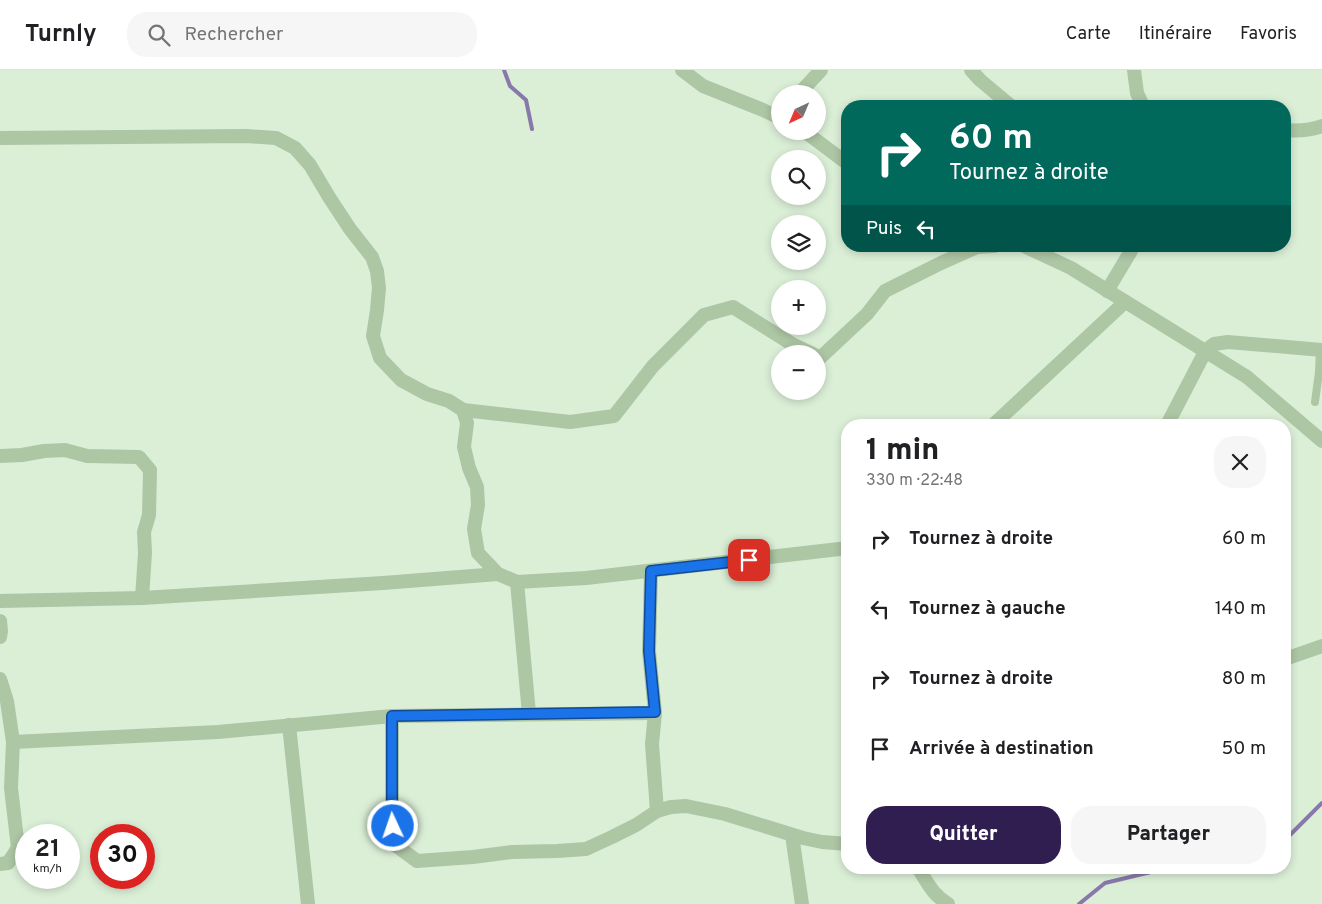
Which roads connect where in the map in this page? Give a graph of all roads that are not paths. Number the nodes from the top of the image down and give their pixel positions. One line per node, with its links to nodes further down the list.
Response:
1 (682, 70): 8 (street)
2 (821, 70): 5 (street)
3 (971, 70): 6 (street)
4 (1134, 70): 7 (street)
5 (807, 85)
6 (1004, 100)
7 (1140, 100)
8 (771, 113)
9 (1322, 126): 10 (street)
10 (1291, 130)
11 (0, 138): 24 (street)
12 (816, 140): 13 (street)
13 (841, 159)
14 (965, 252): 22 (street)
15 (1037, 252): 17 (street)
16 (1131, 252): 17 (street)
17 (1107, 291): 18 (street)
18 (1125, 302): 20 (street); 25 (street)
19 (794, 345): 24 (street)
20 (1206, 350): 21 (street); 26 (street); 27 (street)
21 (1321, 350): 23 (lane)
22 (826, 352)
23 (1316, 402)
24 (463, 410): 31 (street)
25 (999, 419)
26 (1170, 419)
27 (1322, 441)
28 (0, 456): 33 (street)
29 (841, 549): 30 (street)
30 (651, 571): 32 (street); 40 (street)
31 (498, 574): 32 (street); 33 (street)
32 (517, 582): 41 (street)
33 (142, 598): 34 (street)
34 (0, 601)
35 (0, 621): 36 (street)
36 (0, 636)
37 (1322, 646): 38 (street)
38 (1291, 657)
39 (0, 678): 44 (street)
40 (655, 712): 41 (street); 45 (street)
41 (529, 714): 42 (street)
42 (392, 716): 43 (street); 45 (street)
43 (289, 725): 44 (street); 50 (street)
44 (13, 742): 48 (street)
45 (657, 811): 46 (street)
46 (792, 835): 47 (street); 51 (street)
47 (841, 843)
48 (0, 864)
49 (921, 874): 52 (street)
50 (308, 904)
51 (802, 904)
52 (948, 904)

